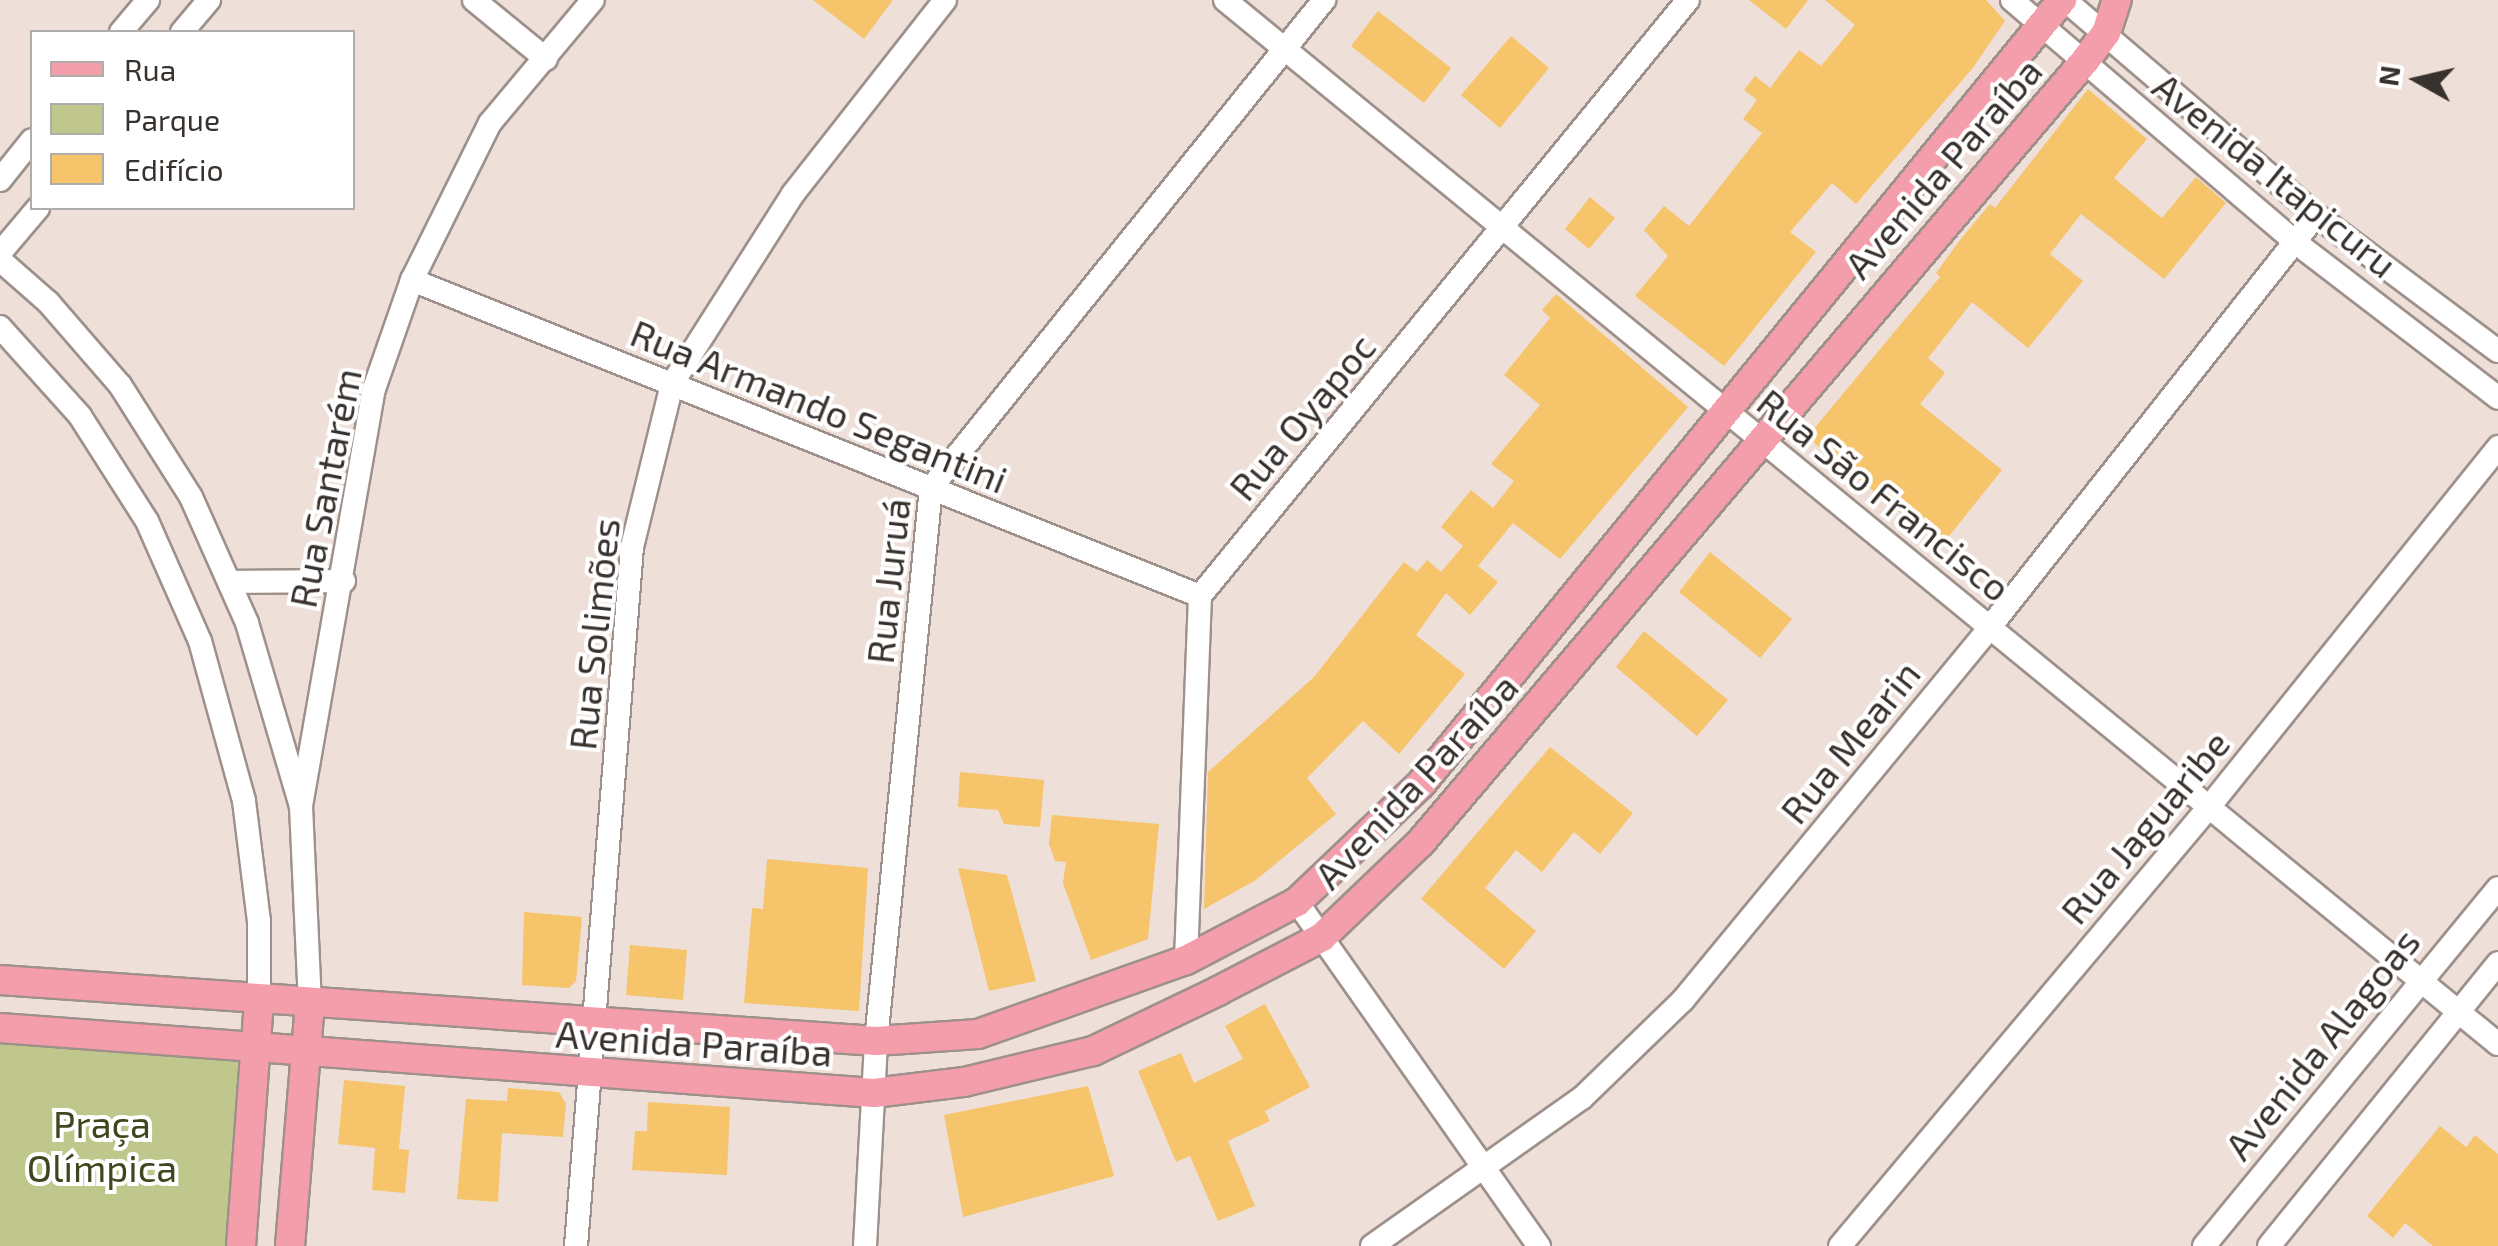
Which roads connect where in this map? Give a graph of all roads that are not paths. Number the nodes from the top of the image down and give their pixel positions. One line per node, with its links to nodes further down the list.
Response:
1 (148, 0): 13 (street)
2 (209, 0): 14 (street)
3 (474, 0): 17 (street)
4 (593, 0): 17 (street, Rua Santarém)
5 (946, 0): 29 (street, Rua Solimões)
6 (1225, 0): 16 (street, Rua São Francisco)
7 (1324, 0): 16 (street, Rua Juruá)
8 (1688, 0): 23 (street, Rua Oyapoc)
9 (2012, 0): 12 (street, Avenida Itapicuru)
10 (2064, 0): 12 (main road, Avenida Paraíba); 15 (street, Avenida Itapicuru)
11 (2117, 0): 15 (main road, Avenida Paraíba)
12 (2042, 25): 18 (street, Avenida Itapicuru); 31 (main road, Avenida Paraíba)
13 (123, 30)
14 (184, 30)
15 (2106, 34): 18 (main road, Avenida Paraíba); 22 (street, Avenida Itapicuru)
16 (1284, 49): 23 (street, Rua São Francisco); 34 (street, Rua Juruá)
17 (546, 59): 26 (street, Rua Santarém)
18 (2084, 62): 24 (street, Avenida Itapicuru); 32 (main road, Avenida Paraíba)
19 (30, 142): 20 (street)
20 (0, 180)
21 (36, 210): 25 (street)
22 (2316, 215): 24 (street, Rua Mearin); 28 (street, Avenida Itapicuru)
23 (1504, 228): 31 (street, Rua São Francisco); 37 (street, Rua Oyapoc)
24 (2295, 242): 30 (street, Avenida Itapicuru); 38 (street, Rua Mearin)
25 (0, 256): 36 (street)
26 (412, 280): 29 (street, Rua Armando Segantini); 35 (street, Rua Santarém)
27 (0, 327): 50 (street)
28 (2498, 351)
29 (672, 384): 34 (street, Rua Armando Segantini); 53 (street, Rua Solimões)
30 (2498, 398)
31 (1725, 410): 32 (street, Rua São Francisco); 39 (main road, Avenida Paraíba)
32 (1760, 439): 38 (street, Rua São Francisco); 40 (main road, Avenida Paraíba)
33 (2498, 447): 42 (street, Rua Jaguaribe)
34 (930, 488): 37 (street, Rua Armando Segantini); 55 (street, Rua Juruá)
35 (344, 581): 36 (street); 41 (street, Rua Santarém)
36 (229, 582): 41 (street)
37 (1200, 596): 46 (street)
38 (1990, 628): 42 (street, Rua São Francisco); 61 (street, Rua Mearin)
39 (1498, 690): 40 (main road); 44 (main road, Avenida Paraíba)
40 (1530, 716): 45 (main road, Avenida Paraíba)
41 (301, 806): 51 (street)
42 (2209, 807): 48 (street, Rua São Francisco); 68 (street, Rua Jaguaribe)
43 (2498, 888): 48 (street, Avenida Alagoas)
44 (1297, 902): 45 (street); 46 (main road, Avenida Paraíba)
45 (1322, 936): 60 (main road, Avenida Paraíba); 61 (street)
46 (1186, 960): 55 (main road, Avenida Paraíba)
47 (2498, 963): 52 (street)
48 (2418, 978): 52 (street, Rua São Francisco); 69 (street, Avenida Alagoas)
49 (0, 980): 50 (main road, Avenida Paraíba)
50 (258, 1001): 51 (main road, Avenida Paraíba); 57 (main road)
51 (310, 1003): 53 (main road, Avenida Paraíba); 58 (main road)
52 (2457, 1010): 56 (street, Rua São Francisco); 70 (street)
53 (594, 1019): 55 (main road, Avenida Paraíba); 59 (street, Rua Solimões)
54 (0, 1028): 57 (main road, Avenida Paraíba)
55 (876, 1041): 60 (street, Rua Juruá)
56 (2498, 1044)
57 (256, 1048): 58 (main road, Avenida Paraíba); 62 (main road)
58 (306, 1054): 59 (main road, Avenida Paraíba); 63 (main road)
59 (590, 1074): 60 (main road, Avenida Paraíba); 64 (street, Rua Solimões)
60 (874, 1093): 65 (street, Rua Juruá)
61 (1486, 1172): 66 (street, Rua Mearin); 67 (street)
62 (240, 1246)
63 (290, 1246)
64 (576, 1246)
65 (865, 1246)
66 (1372, 1246)
67 (1539, 1246)
68 (1840, 1246)
69 (2204, 1246)
70 (2270, 1246)

